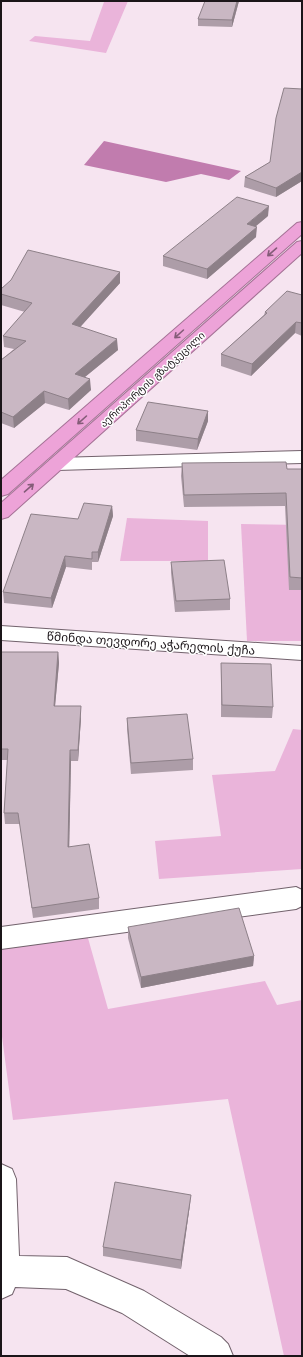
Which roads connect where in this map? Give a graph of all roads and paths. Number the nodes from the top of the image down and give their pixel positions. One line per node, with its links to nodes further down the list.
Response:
1 (302, 226): 5 (highway, აეროპორტის გზატკეცილი, one-way to 5)
2 (302, 245): 4 (highway, აეროპორტის გზატკეცილი)
3 (302, 458): 4 (street)
4 (57, 464): 6 (highway, აეროპორტის გზატკეცილი, one-way to 4)
5 (1, 490)
6 (1, 513)
7 (1, 632): 8 (street, წმინდა თევდორე აჭარელის ქუჩა)
8 (302, 653)
9 (296, 898): 10 (street)
10 (1, 938)
11 (1, 1178): 12 (street)
12 (2, 1277): 13 (street)
13 (216, 1356)

